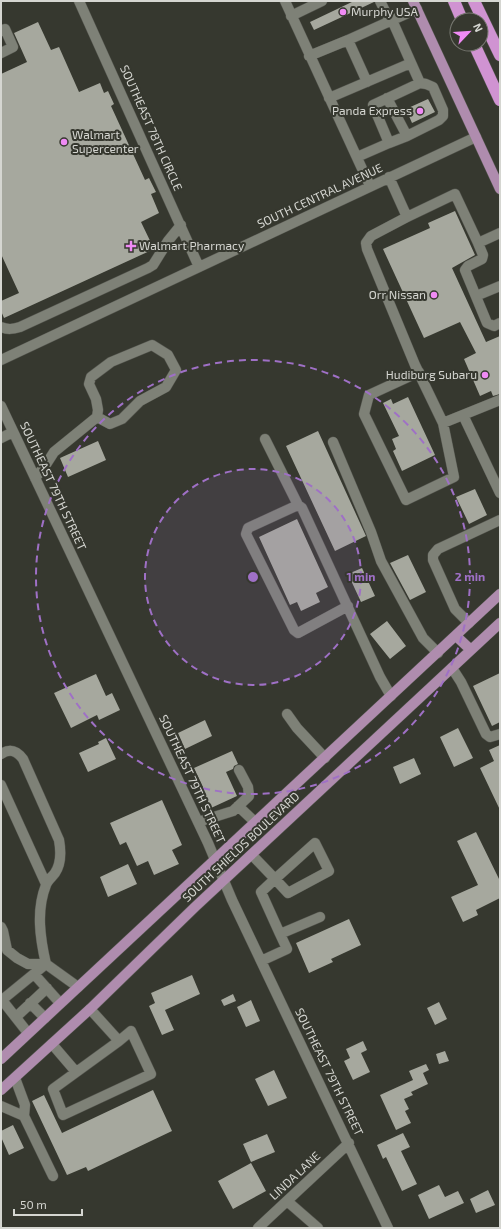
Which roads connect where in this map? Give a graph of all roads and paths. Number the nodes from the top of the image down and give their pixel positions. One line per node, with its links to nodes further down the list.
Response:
1 (79, 1): 31 (street, SOUTHEAST 78TH CIRCLE)
2 (284, 1): 9 (street)
3 (322, 1): 9 (street)
4 (380, 1): 10 (street)
5 (454, 1): 8 (highway)
6 (474, 1): 15 (highway)
7 (415, 5): 10 (street); 24 (main road)
8 (459, 12)
9 (291, 16): 16 (street)
10 (391, 20): 12 (street); 17 (street)
11 (3, 30): 14 (street)
12 (348, 40): 16 (street); 18 (street)
13 (478, 52): 22 (highway)
14 (1, 53)
15 (500, 55)
16 (309, 56): 20 (street)
17 (411, 63): 18 (street); 19 (street)
18 (367, 82): 20 (street)
19 (420, 83): 21 (street); 23 (street)
20 (329, 98): 26 (street)
21 (388, 98): 23 (street); 25 (street)
22 (500, 100)
23 (407, 136): 25 (street)
24 (476, 137): 27 (street, SOUTH CENTRAL AVENUE); 29 (main road)
25 (389, 143): 26 (street)
26 (357, 157): 28 (street)
27 (389, 177): 28 (street, SOUTH CENTRAL AVENUE); 30 (street)
28 (370, 186): 34 (street, SOUTH CENTRAL AVENUE)
29 (500, 189)
30 (407, 218): 33 (street); 40 (street)
31 (181, 225): 34 (street, SOUTHEAST 78TH CIRCLE); 38 (street)
32 (500, 233): 33 (street)
33 (478, 243): 36 (street)
34 (199, 267): 39 (street, SOUTH CENTRAL AVENUE)
35 (500, 286): 36 (street)
36 (476, 296): 37 (street)
37 (500, 323)
38 (1, 328)
39 (1, 360)
40 (418, 372): 45 (street); 45 (street)
41 (500, 400): 43 (street)
42 (1, 406): 46 (street, SOUTHEAST 79TH STREET)
43 (463, 415): 45 (street); 51 (street)
44 (97, 417): 44 (street); 50 (street)
45 (443, 423)
46 (13, 432): 47 (street); 50 (street, SOUTHEAST 79TH STREET)
47 (1, 438)
48 (266, 439): 52 (street)
49 (333, 442): 60 (street)
50 (35, 478): 70 (street, SOUTHEAST 79TH STREET)
51 (500, 493)
52 (298, 505): 55 (street); 55 (street)
53 (500, 520): 56 (street)
54 (500, 594): 56 (main road, SOUTH SHIELDS BOULEVARD)
55 (348, 606): 62 (street)
56 (469, 623): 58 (main road, SOUTH SHIELDS BOULEVARD)
57 (500, 623): 59 (main road, SOUTH SHIELDS BOULEVARD)
58 (456, 636): 59 (main road); 60 (main road, SOUTH SHIELDS BOULEVARD)
59 (471, 650): 61 (main road, SOUTH SHIELDS BOULEVARD)
60 (438, 653): 62 (main road, SOUTH SHIELDS BOULEVARD)
61 (452, 668): 64 (street); 72 (main road, SOUTH SHIELDS BOULEVARD)
62 (391, 696): 66 (main road, SOUTH SHIELDS BOULEVARD)
63 (287, 714): 66 (street)
64 (500, 734)
65 (6, 752): 76 (street)
66 (324, 758): 71 (main road, SOUTH SHIELDS BOULEVARD)
67 (239, 770): 69 (street)
68 (1, 785): 76 (street)
69 (238, 806): 70 (street); 71 (street)
70 (198, 822): 73 (street, SOUTHEAST 79TH STREET)
71 (255, 822): 73 (main road, SOUTH SHIELDS BOULEVARD)
72 (252, 855): 74 (street); 75 (main road, SOUTH SHIELDS BOULEVARD)
73 (215, 860): 75 (street, SOUTHEAST 79TH STREET); 84 (main road, SOUTH SHIELDS BOULEVARD)
74 (275, 879): 74 (street); 79 (street)
75 (224, 880): 81 (street, SOUTHEAST 79TH STREET); 88 (main road, SOUTH SHIELDS BOULEVARD)
76 (46, 884): 82 (street)
77 (320, 917): 79 (street)
78 (1, 927): 80 (street)
79 (280, 934): 81 (street)
80 (4, 949): 82 (street)
81 (261, 961): 100 (street, SOUTHEAST 79TH STREET)
82 (46, 964): 83 (street); 84 (street)
83 (34, 974): 85 (street); 89 (street)
84 (78, 987): 87 (main road, SOUTH SHIELDS BOULEVARD)
85 (46, 988): 86 (street); 87 (street)
86 (30, 1003): 89 (street); 90 (street)
87 (60, 1003): 90 (main road, SOUTH SHIELDS BOULEVARD)
88 (90, 1009): 92 (street); 93 (main road, SOUTH SHIELDS BOULEVARD)
89 (16, 1017): 91 (street)
90 (45, 1018): 91 (main road, SOUTH SHIELDS BOULEVARD)
91 (28, 1033): 94 (main road, SOUTH SHIELDS BOULEVARD)
92 (119, 1040): 95 (street); 95 (street)
93 (52, 1044): 95 (street); 96 (main road, SOUTH SHIELDS BOULEVARD)
94 (1, 1059)
95 (76, 1072)
96 (15, 1078): 97 (main road, SOUTH SHIELDS BOULEVARD); 99 (street)
97 (1, 1090)
98 (1, 1106): 99 (street)
99 (24, 1116): 101 (street)
100 (348, 1143): 102 (street, LINDA LANE); 105 (street, SOUTHEAST 79TH STREET)
101 (53, 1176)
102 (287, 1201): 103 (street); 104 (street, LINDA LANE)
103 (313, 1227)
104 (258, 1228)
105 (388, 1228)

